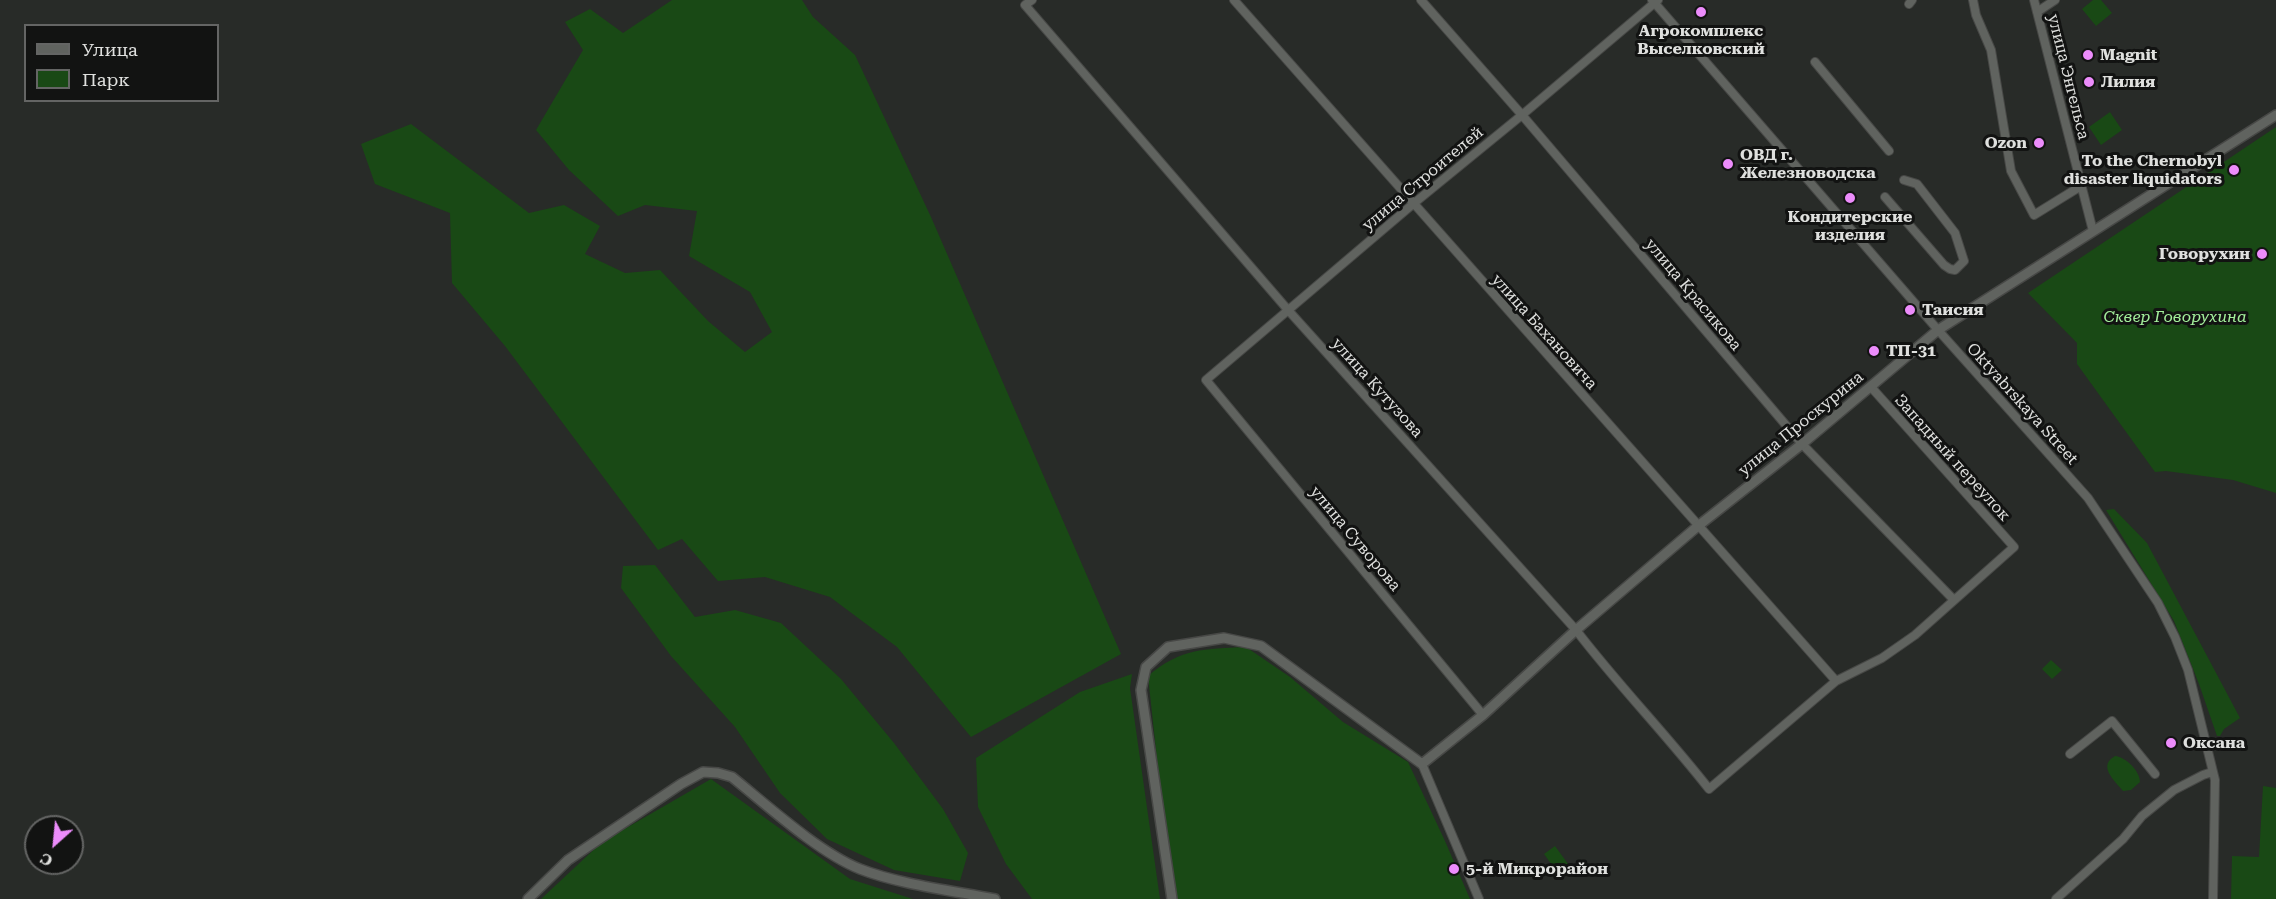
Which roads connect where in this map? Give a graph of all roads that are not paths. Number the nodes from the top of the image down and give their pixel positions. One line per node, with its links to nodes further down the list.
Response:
1 (1234, 0): 16 (street, улица Бахановича)
2 (1421, 0): 10 (street, улица Красикова)
3 (2034, 0): 8 (street, улица Энгельса)
4 (2055, 0): 8 (street)
5 (1655, 1): 10 (street, улица Строителей); 19 (street, Oktyabrskaya Street)
6 (1975, 2): 14 (street)
7 (1028, 3): 18 (street, улица Кутузова)
8 (2037, 12): 14 (street, улица Энгельса)
9 (1816, 66): 12 (street)
10 (1522, 115): 16 (street, улица Строителей); 22 (street, улица Красикова)
11 (2276, 115): 17 (street, улица Проскурина)
12 (1886, 150)
13 (1904, 180): 15 (street)
14 (2081, 186): 17 (street, улица Энгельса)
15 (1885, 197)
16 (1413, 204): 18 (street, улица Строителей); 23 (street, улица Бахановича)
17 (2093, 231): 19 (street, улица Проскурина)
18 (1288, 310): 20 (street, улица Строителей); 25 (street, улица Кутузова)
19 (1938, 330): 21 (street, улица Проскурина); 30 (street, Oktyabrskaya Street)
20 (1206, 380): 27 (street, улица Суворова)
21 (1870, 387): 22 (street, улица Проскурина); 24 (street, Западный переулок)
22 (1802, 444): 23 (street, улица Проскурина); 24 (street, улица Красикова)
23 (1698, 526): 25 (street, улица Проскурина); 26 (street, улица Бахановича)
24 (1954, 600): 26 (street)
25 (1576, 630): 26 (street, улица Кутузова); 27 (street, улица Проскурина)
26 (1836, 681)
27 (1483, 715): 29 (street, улица Проскурина)
28 (2070, 754): 31 (street)
29 (1422, 764): 34 (street); 35 (street)
30 (2212, 772): 36 (street); 37 (street, Oktyabrskaya Street)
31 (2155, 774)
32 (528, 899): 33 (street)
33 (995, 899)
34 (1172, 899)
35 (1479, 899)
36 (2056, 899)
37 (2213, 899)

